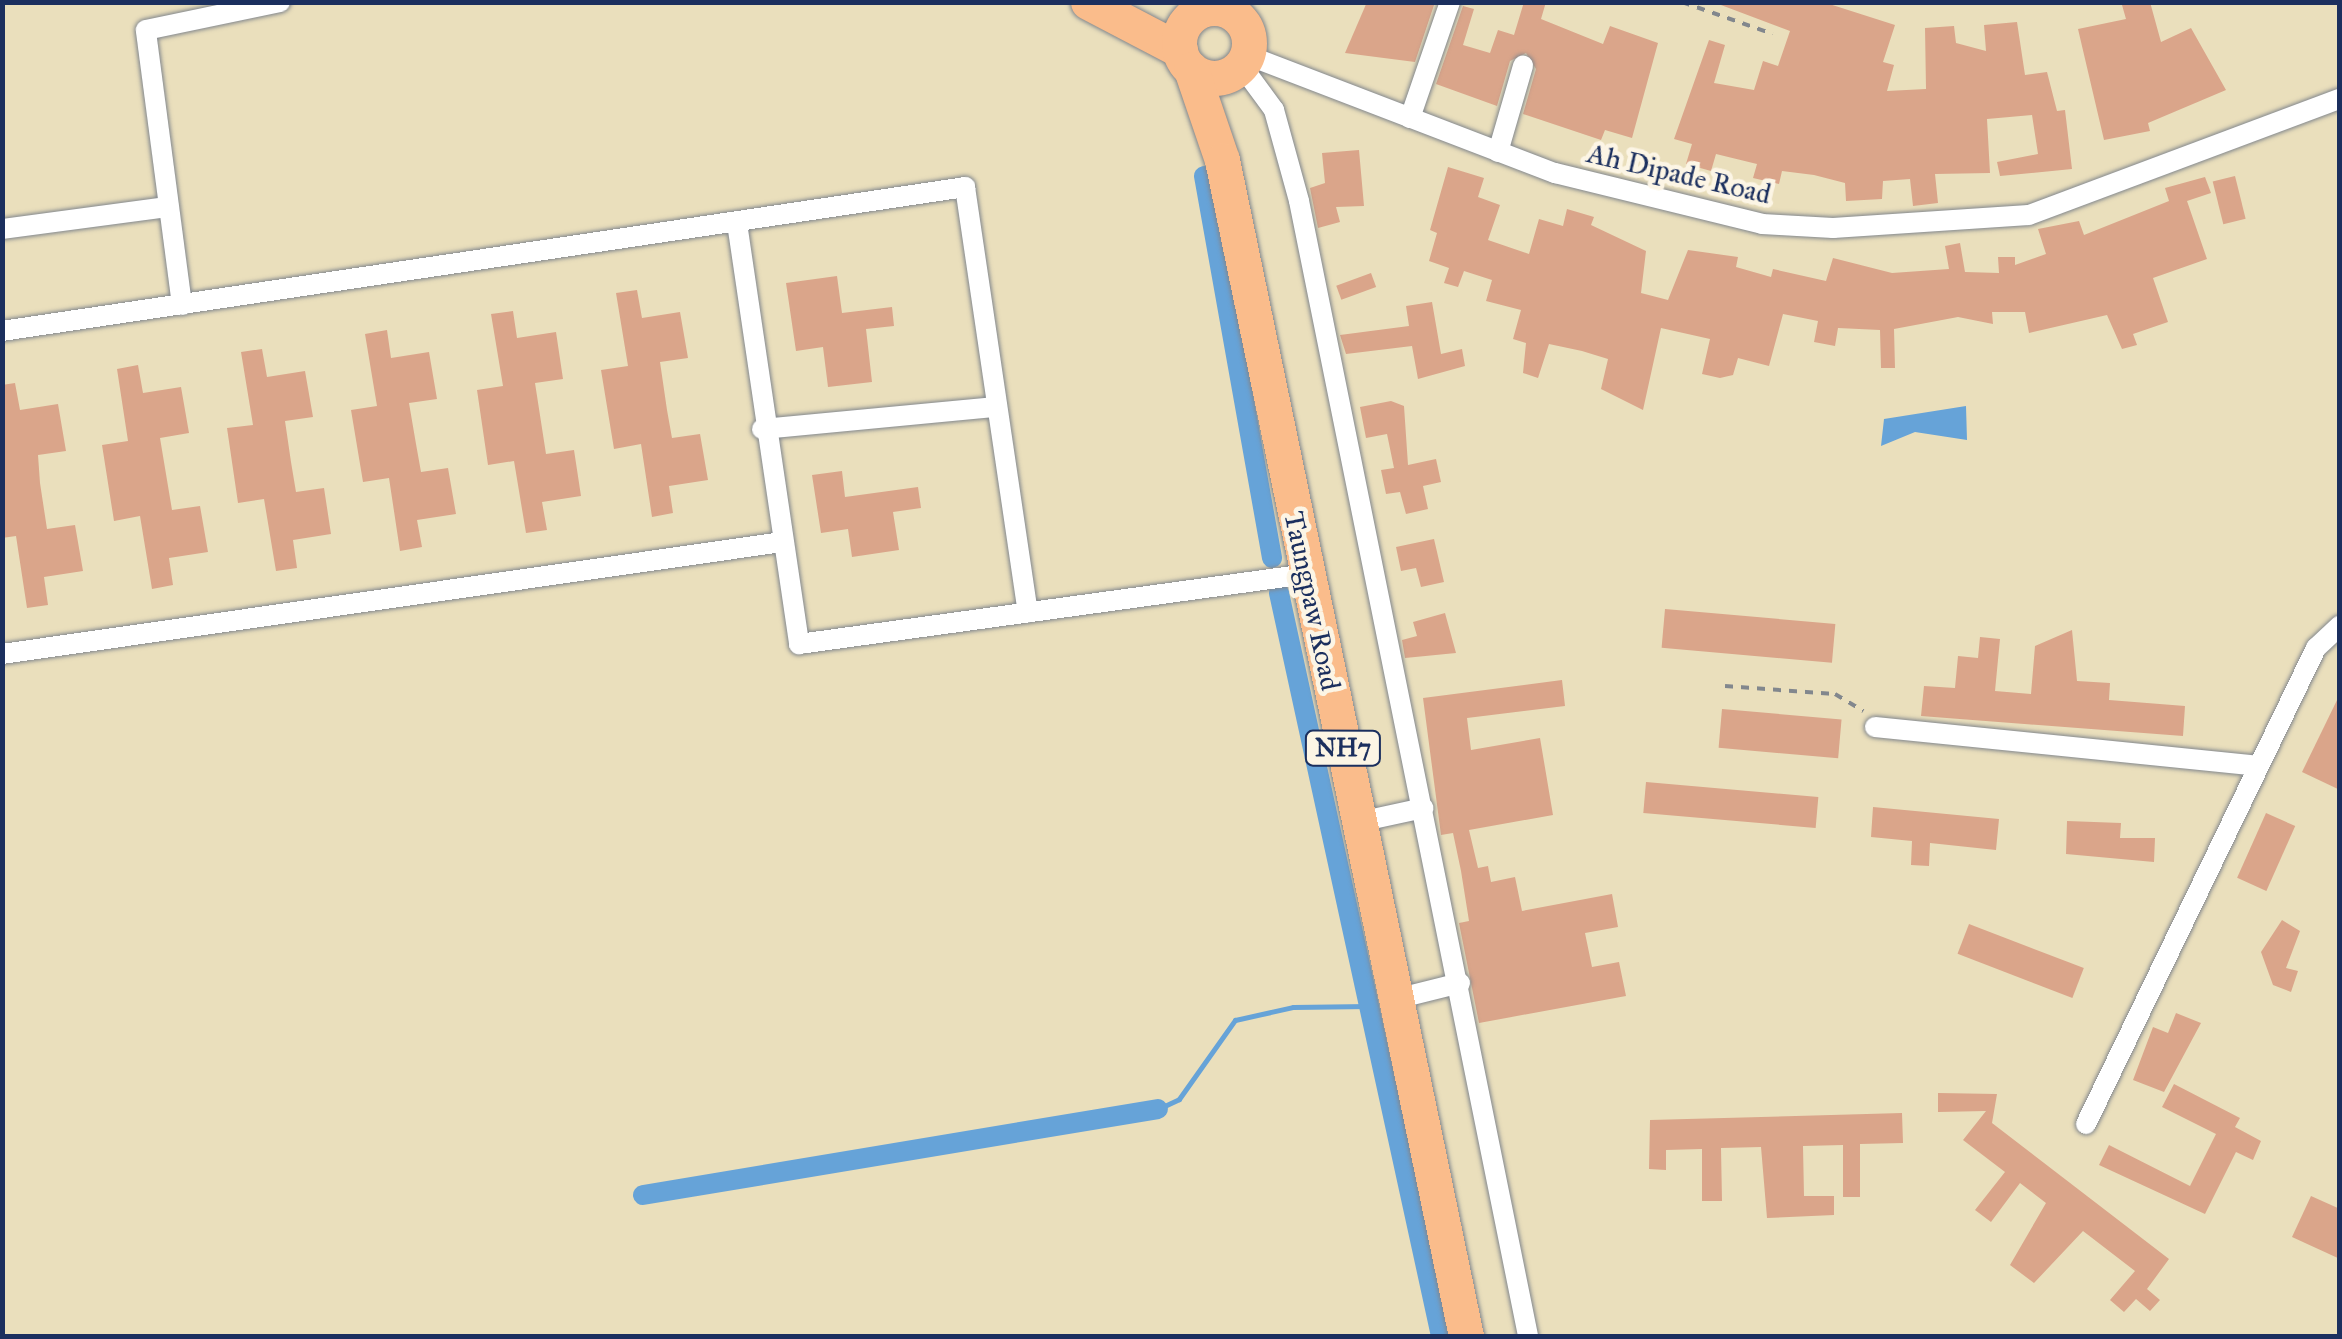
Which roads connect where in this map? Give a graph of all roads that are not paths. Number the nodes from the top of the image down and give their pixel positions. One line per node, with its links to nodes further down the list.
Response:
1 (280, 2): 12 (street)
2 (1088, 2): 5 (highway)
3 (1108, 2): 5 (highway)
4 (1450, 2): 9 (street)
5 (1206, 24): 6 (highway); 6 (highway); 11 (highway, Taungpaw Road / NH7)
6 (1240, 64): 9 (street, Ah Dipade Road); 11 (highway, Taungpaw Road / NH7); 26 (street)
7 (1523, 66): 10 (street)
8 (2340, 99): 10 (street, Ah Dipade Road)
9 (1410, 118): 10 (street, Ah Dipade Road)
10 (1498, 152)
11 (1222, 160): 20 (highway, Taungpaw Road / NH7)
12 (167, 207): 14 (street); 15 (street)
13 (738, 223): 15 (street); 17 (street); 18 (street)
14 (2, 229)
15 (182, 305): 16 (street)
16 (2, 331)
17 (994, 406): 18 (street); 21 (street)
18 (762, 428): 19 (street)
19 (782, 542): 21 (street); 23 (street)
20 (1306, 574): 21 (street); 27 (highway, Taungpaw Road / NH7)
21 (1028, 612)
22 (2340, 626): 25 (street)
23 (2, 654)
24 (1875, 728): 25 (street)
25 (2257, 766): 30 (street)
26 (1423, 808): 27 (street); 28 (street)
27 (1358, 822): 29 (highway, Taungpaw Road / NH7)
28 (1460, 982): 29 (street); 32 (street)
29 (1396, 998): 31 (highway, Taungpaw Road / NH7)
30 (2086, 1124)
31 (1466, 1336)
32 (1528, 1336)

